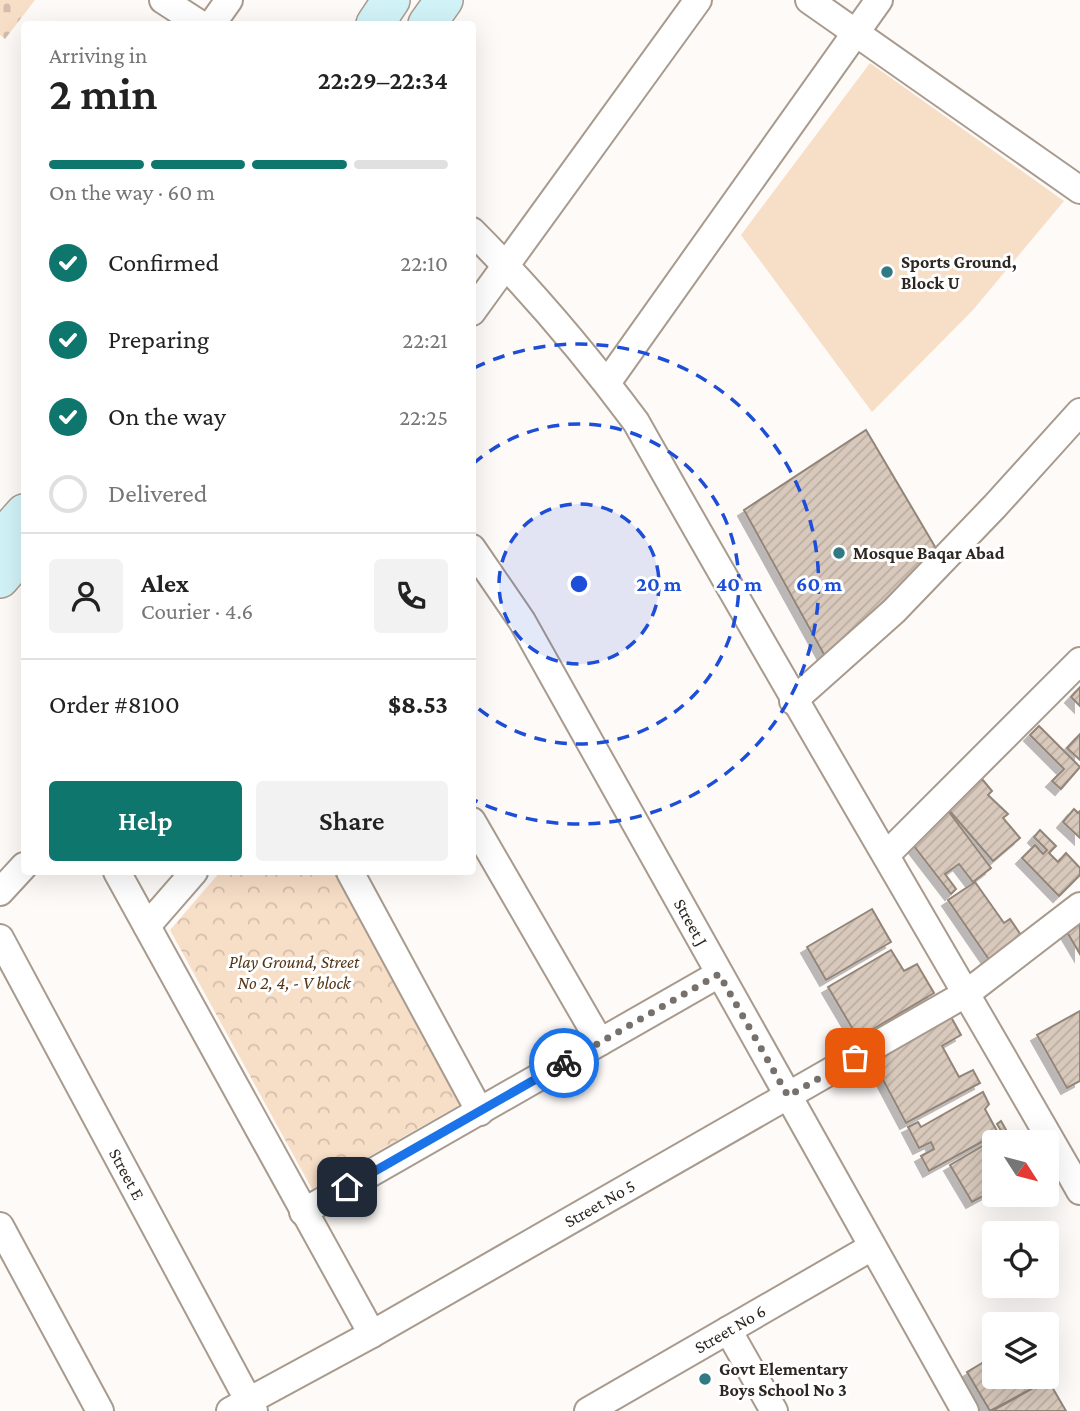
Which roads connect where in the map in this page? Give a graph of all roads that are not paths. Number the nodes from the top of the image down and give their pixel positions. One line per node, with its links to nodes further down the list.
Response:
1 (163, 0): 8 (street)
2 (229, 0): 9 (street)
3 (391, 0): 10 (main road)
4 (444, 0): 11 (main road)
5 (698, 0): 15 (street)
6 (809, 0): 12 (street)
7 (879, 0): 12 (street)
8 (195, 21)
9 (214, 21)
10 (377, 21)
11 (429, 21)
12 (856, 32): 13 (street); 17 (street)
13 (1080, 190)
14 (476, 235): 15 (street)
15 (506, 265): 16 (street); 17 (street)
16 (476, 306)
17 (607, 383): 25 (street)
18 (1080, 412): 25 (street)
19 (21, 516): 20 (main road)
20 (0, 540)
21 (21, 554): 23 (main road)
22 (476, 554): 36 (street, Street J)
23 (0, 579)
24 (1080, 661): 27 (street)
25 (793, 701): 27 (street)
26 (476, 828): 38 (street)
27 (886, 855): 37 (street)
28 (21, 869): 32 (street)
29 (119, 875): 34 (street)
30 (191, 875): 34 (street)
31 (352, 875): 40 (street)
32 (0, 891)
33 (1080, 906): 37 (street, Street No 5)
34 (148, 926): 42 (street)
35 (0, 938): 47 (street, Street E)
36 (719, 974): 38 (street); 39 (street, Street J)
37 (967, 993): 39 (street, Street No 5); 41 (street)
38 (600, 1042): 40 (street)
39 (788, 1096): 44 (street, Street J); 46 (street, Street No 5)
40 (480, 1112): 42 (street)
41 (1080, 1191)
42 (303, 1212): 46 (street)
43 (0, 1226): 48 (street)
44 (872, 1247): 45 (street, Street No 6); 51 (street, Street J)
45 (728, 1330): 49 (street, Street No 6); 50 (street)
46 (372, 1334): 47 (street, Street No 5)
47 (244, 1407)
48 (100, 1411)
49 (588, 1411)
50 (774, 1411)
51 (965, 1411)

